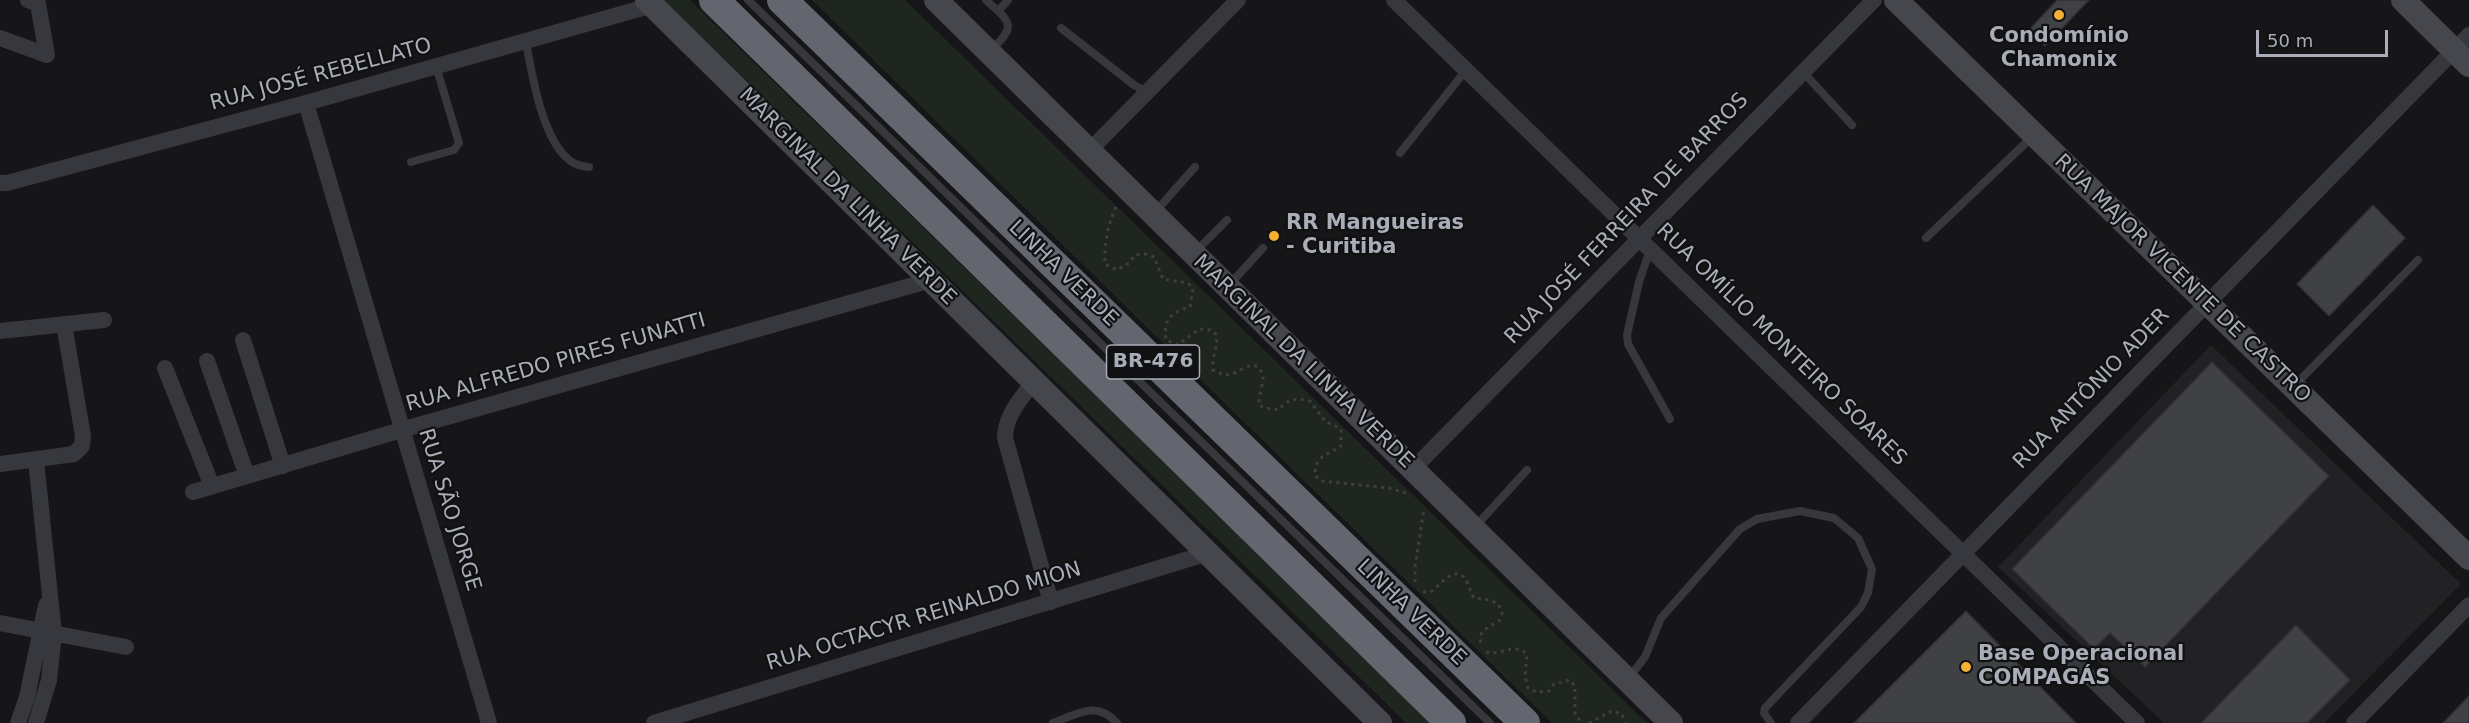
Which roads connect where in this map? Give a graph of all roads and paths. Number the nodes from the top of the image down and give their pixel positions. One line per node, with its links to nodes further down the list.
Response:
1 (28, 0): 16 (street)
2 (714, 0): 81 (highway, BR-476)
3 (748, 0): 82 (lane)
4 (782, 0): 83 (highway, LINHA VERDE / BR-476)
5 (936, 0): 19 (main road, MARGINAL DA LINHA VERDE)
6 (986, 0): 14 (lane)
7 (1008, 0): 14 (lane)
8 (1238, 0): 23 (street)
9 (1394, 0): 21 (street, RUA OMÍLIO MONTEIRO SOARES)
10 (1874, 0): 22 (street, RUA JOSÉ FERREIRA DE BARROS)
11 (1896, 0): 26 (main road, RUA MAJOR VICENTE DE CASTRO)
12 (2403, 0): 18 (main road)
13 (650, 3): 17 (street, RUA JOSÉ REBELLATO); 41 (main road, MARGINAL DA LINHA VERDE)
14 (998, 11): 19 (lane)
15 (1061, 28): 23 (lane)
16 (0, 38)
17 (526, 42): 20 (street, RUA JOSÉ REBELLATO); 30 (lane)
18 (2464, 50): 43 (street, RUA ANTÔNIO ADER)
19 (989, 52): 27 (main road, MARGINAL DA LINHA VERDE)
20 (436, 66): 24 (street, RUA JOSÉ REBELLATO); 29 (lane)
21 (1466, 70): 28 (lane); 37 (street, RUA OMÍLIO MONTEIRO SOARES)
22 (1803, 72): 25 (lane); 37 (street, RUA JOSÉ FERREIRA DE BARROS)
23 (1147, 92): 27 (street)
24 (306, 103): 32 (street, RUA JOSÉ REBELLATO); 53 (street, RUA SÃO JORGE)
25 (1852, 125)
26 (2034, 135): 36 (lane); 43 (main road, RUA MAJOR VICENTE DE CASTRO)
27 (1089, 151): 34 (main road, MARGINAL DA LINHA VERDE)
28 (1400, 153)
29 (411, 162)
30 (589, 167)
31 (1195, 167): 34 (lane)
32 (0, 183)
33 (1120, 200): 62 (path)
34 (1154, 214): 39 (main road, MARGINAL DA LINHA VERDE)
35 (1227, 220): 39 (lane)
36 (1926, 238)
37 (1645, 244): 52 (lane); 57 (street, RUA JOSÉ FERREIRA DE BARROS); 66 (street, RUA OMÍLIO MONTEIRO SOARES)
38 (1263, 248): 42 (lane)
39 (1194, 254): 42 (main road, MARGINAL DA LINHA VERDE)
40 (2418, 260): 51 (lane)
41 (932, 280): 50 (main road, MARGINAL DA LINHA VERDE); 53 (street, RUA ALFREDO PIRES FUNATTI)
42 (1227, 287): 57 (main road, MARGINAL DA LINHA VERDE)
43 (2207, 304): 51 (main road, RUA MAJOR VICENTE DE CASTRO); 66 (street, RUA ANTÔNIO ADER)
44 (104, 320): 45 (street)
45 (64, 324): 46 (street); 54 (street)
46 (0, 331)
47 (243, 340): 56 (street)
48 (207, 360): 59 (street)
49 (165, 368): 60 (street)
50 (1034, 381): 65 (main road, MARGINAL DA LINHA VERDE); 68 (street)
51 (2293, 387): 67 (main road, RUA MAJOR VICENTE DE CASTRO)
52 (1670, 419)
53 (401, 430): 56 (street, RUA ALFREDO PIRES FUNATTI); 76 (street, RUA SÃO JORGE)
54 (36, 460): 55 (street); 71 (street)
55 (0, 464)
56 (283, 466): 59 (street, RUA ALFREDO PIRES FUNATTI)
57 (1413, 469): 64 (main road, MARGINAL DA LINHA VERDE)
58 (1527, 470): 64 (lane)
59 (247, 476): 60 (street, RUA ALFREDO PIRES FUNATTI)
60 (212, 486): 61 (street, RUA ALFREDO PIRES FUNATTI)
61 (193, 492)
62 (1407, 493)
63 (1425, 498): 84 (path)
64 (1474, 529): 73 (main road, MARGINAL DA LINHA VERDE)
65 (1208, 553): 68 (street, RUA OCTACYR REINALDO MION); 80 (main road, MARGINAL DA LINHA VERDE)
66 (1963, 554): 89 (street, RUA ANTÔNIO ADER); 90 (street, RUA OMÍLIO MONTEIRO SOARES)
67 (2469, 558)
68 (1051, 602): 77 (street, RUA OCTACYR REINALDO MION)
69 (2469, 605): 91 (street)
70 (0, 623): 71 (street)
71 (47, 633): 72 (street); 74 (street); 75 (street)
72 (126, 647)
73 (1628, 680): 87 (main road, MARGINAL DA LINHA VERDE); 88 (lane)
74 (18, 723)
75 (36, 723)
76 (489, 723)
77 (654, 723)
78 (1053, 723): 79 (lane)
79 (1117, 723)
80 (1380, 723)
81 (1451, 723)
82 (1490, 723)
83 (1525, 723)
84 (1583, 723)
85 (1589, 723): 86 (path)
86 (1625, 723)
87 (1671, 723)
88 (1771, 723)
89 (1798, 723)
90 (2137, 723)
91 (2354, 723)

